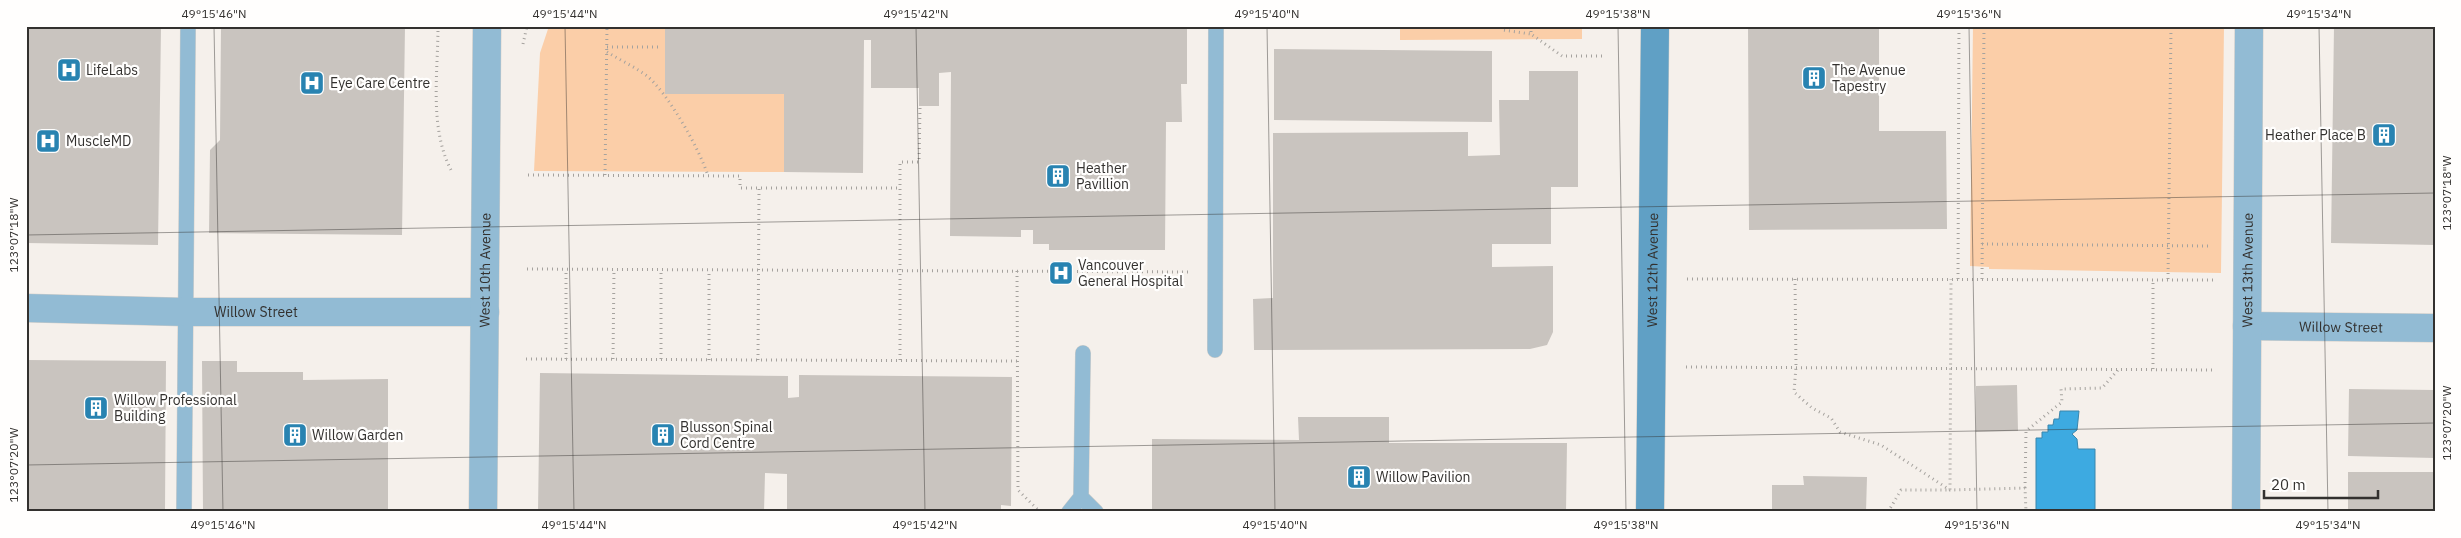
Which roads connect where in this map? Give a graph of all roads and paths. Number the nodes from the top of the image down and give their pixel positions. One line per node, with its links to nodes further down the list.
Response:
1 (188, 26): 46 (lane)
2 (438, 26): 22 (path)
3 (487, 26): 47 (street, West 10th Avenue)
4 (607, 26): 14 (path)
5 (1216, 26): 50 (lane)
6 (1502, 26): 13 (path)
7 (1531, 26): 13 (path)
8 (1654, 26): 74 (street, West 12th Avenue)
9 (1959, 26): 40 (path)
10 (1984, 26): 25 (path)
11 (2171, 26): 26 (path)
12 (2249, 26): 48 (street, West 13th Avenue)
13 (1531, 34): 17 (path)
14 (607, 46): 15 (path); 16 (path)
15 (662, 47)
16 (607, 52): 20 (path); 21 (path)
17 (1602, 56)
18 (920, 108): 24 (path)
19 (528, 175): 20 (path)
20 (605, 175): 21 (path)
21 (708, 176): 23 (path)
22 (454, 177)
23 (759, 188): 24 (path); 33 (path)
24 (900, 188): 34 (path)
25 (1982, 244): 26 (path); 41 (path)
26 (2168, 245): 27 (path); 43 (path)
27 (2209, 246)
28 (527, 269): 29 (path)
29 (566, 269): 30 (path); 53 (path)
30 (614, 269): 31 (path); 54 (path)
31 (661, 269): 32 (path); 55 (path)
32 (709, 270): 33 (path); 56 (path)
33 (758, 270): 34 (path); 57 (path)
34 (900, 270): 35 (path); 58 (path)
35 (1017, 271): 36 (path); 59 (path)
36 (1192, 272)
37 (1687, 279): 38 (path)
38 (1795, 279): 39 (path); 61 (path)
39 (1951, 279): 40 (path); 62 (path)
40 (1958, 279): 41 (path)
41 (1982, 279): 42 (path)
42 (2153, 279): 43 (path); 64 (path)
43 (2168, 279): 44 (path)
44 (2221, 280)
45 (26, 308): 46 (street, Willow Street)
46 (185, 312): 47 (street, Willow Street); 69 (lane)
47 (485, 312): 70 (street, West 10th Avenue)
48 (2247, 326): 49 (street, Willow Street); 77 (street, West 13th Avenue)
49 (2435, 328)
50 (1214, 350)
51 (1083, 353): 68 (lane)
52 (526, 359): 53 (path)
53 (566, 359): 54 (path)
54 (614, 359): 55 (path)
55 (661, 359): 56 (path)
56 (709, 360): 57 (path)
57 (758, 360): 58 (path)
58 (900, 360): 59 (path)
59 (1017, 361): 71 (path)
60 (1686, 367): 61 (path)
61 (1796, 367): 62 (path); 67 (path)
62 (1950, 368): 63 (path); 67 (path)
63 (2118, 369): 64 (path); 66 (path)
64 (2153, 369): 65 (path)
65 (2221, 370)
66 (2025, 488): 67 (path); 76 (path)
67 (1950, 490): 75 (path)
68 (1081, 497): 72 (lane); 73 (lane)
69 (184, 512)
70 (483, 512)
71 (1040, 512)
72 (1069, 512)
73 (1096, 512)
74 (1650, 512)
75 (1888, 512)
76 (2026, 512)
77 (2246, 512)

